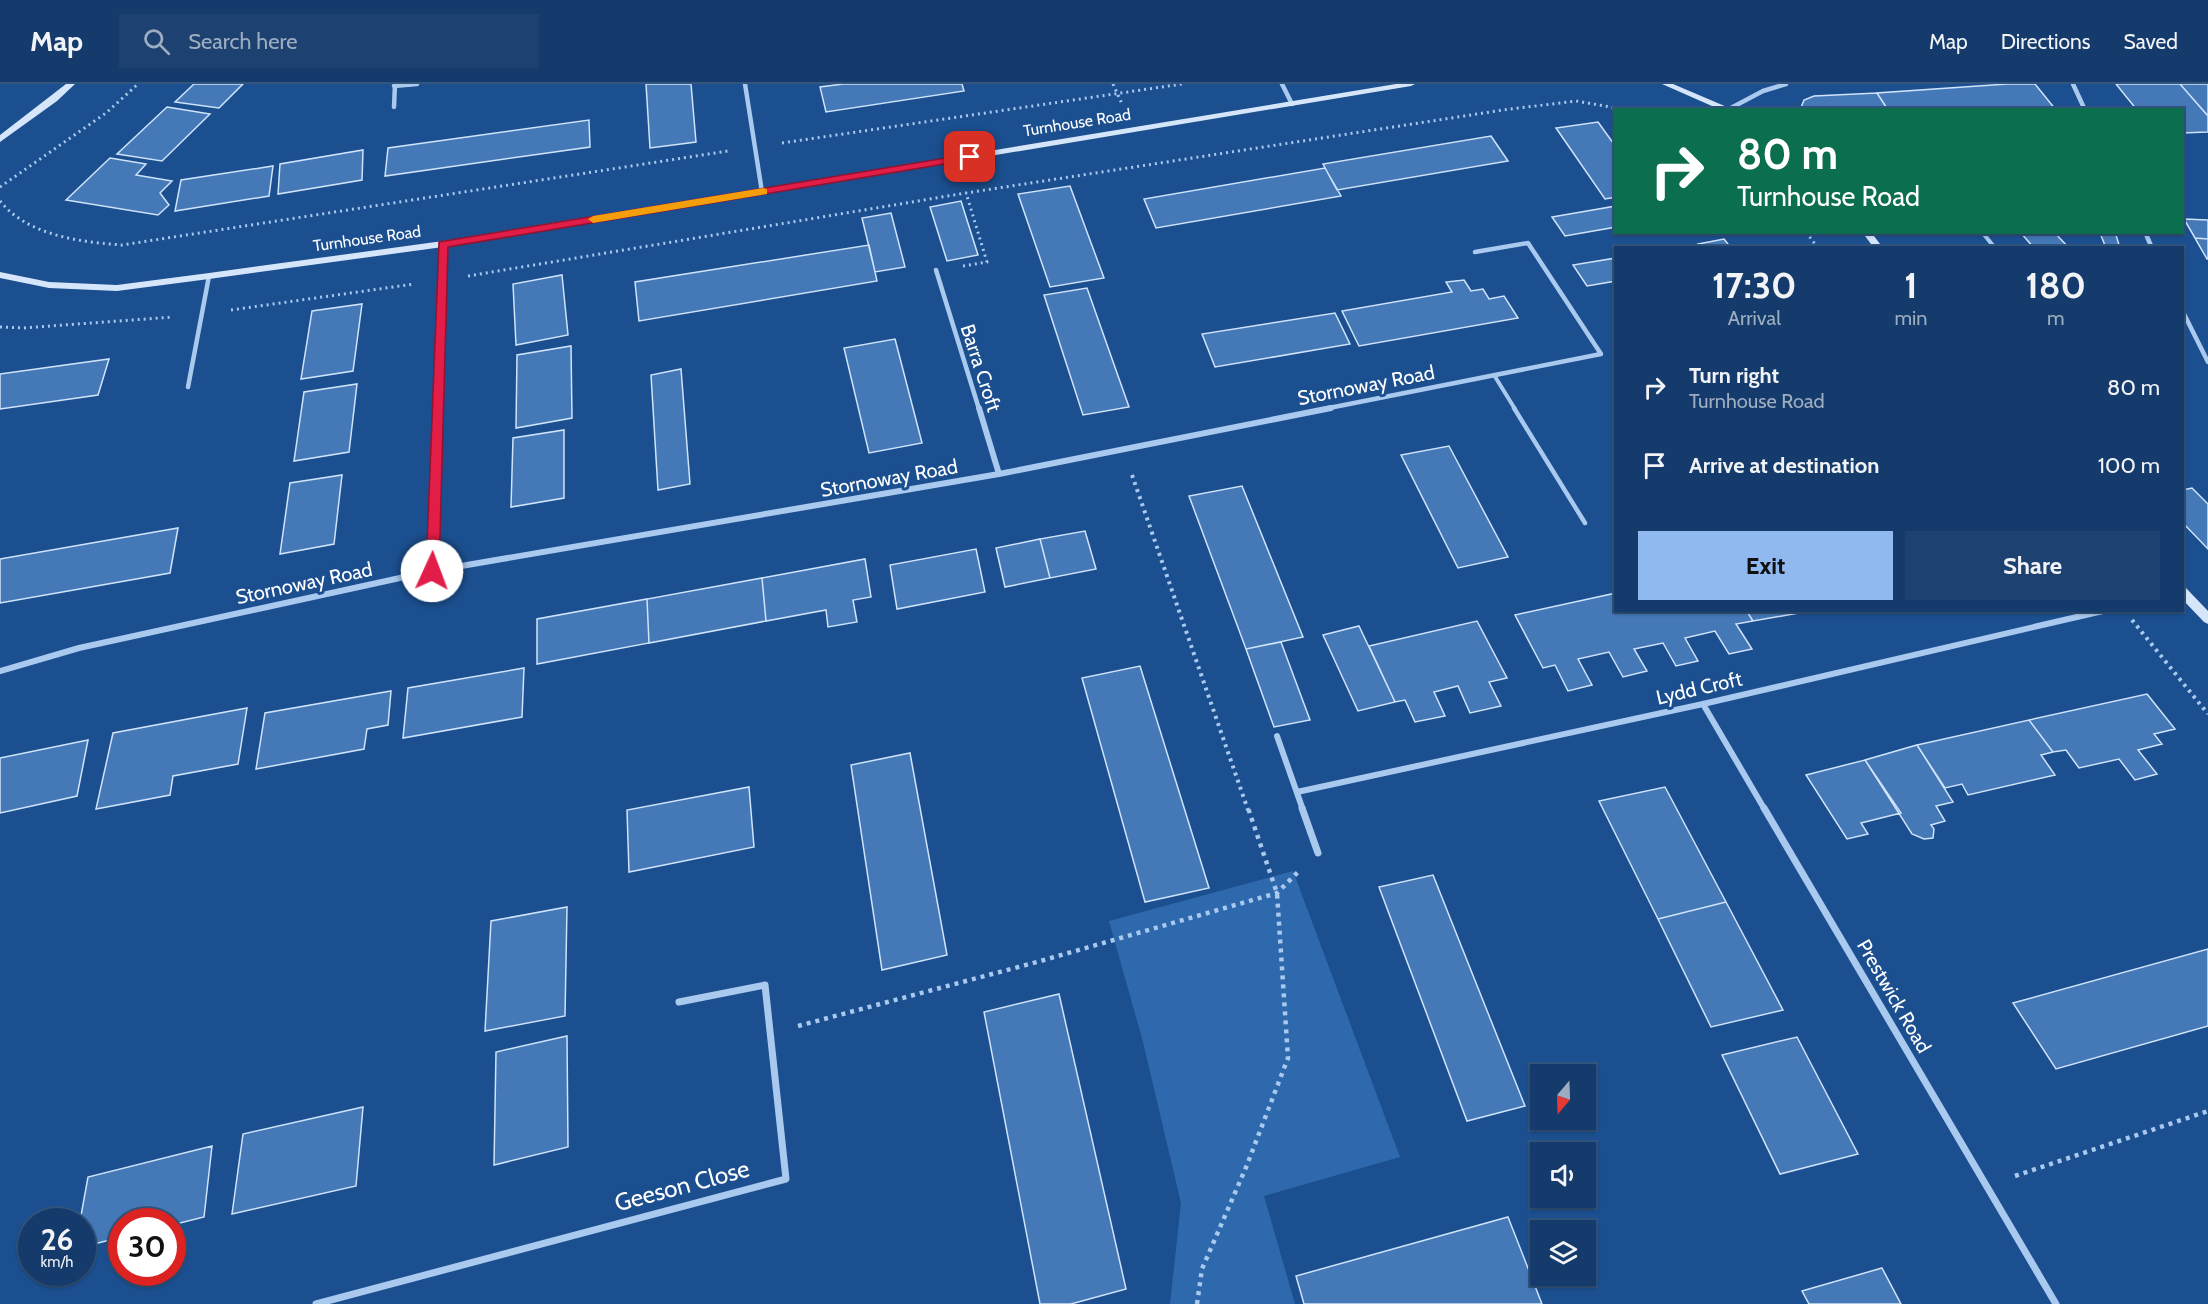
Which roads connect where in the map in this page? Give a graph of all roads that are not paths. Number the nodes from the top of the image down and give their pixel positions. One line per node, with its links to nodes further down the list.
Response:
1 (71, 84): 15 (street)
2 (417, 84): 9 (street)
3 (745, 84): 16 (street)
4 (1282, 84): 10 (street)
5 (1412, 84): 10 (street, Turnhouse Road)
6 (1666, 84): 12 (street)
7 (1786, 84): 13 (street)
8 (2073, 84): 14 (street)
9 (395, 85): 11 (street)
10 (1292, 104): 16 (street, Turnhouse Road)
11 (394, 107)
12 (1726, 108)
13 (1731, 108)
14 (2084, 108)
15 (0, 139)
16 (762, 192): 19 (street, Turnhouse Road)
17 (1868, 234): 20 (street)
18 (1984, 234): 21 (lane)
19 (443, 244): 25 (street, Turnhouse Road); 32 (street)
20 (1877, 246)
21 (1993, 246)
22 (1475, 252): 28 (street, Stornoway Road)
23 (936, 270): 30 (street, Barra Croft)
24 (0, 275): 25 (street, Turnhouse Road)
25 (209, 276): 29 (street)
26 (2184, 314): 27 (street)
27 (2208, 362)
28 (1494, 375): 30 (street, Stornoway Road); 31 (lane)
29 (188, 387)
30 (999, 474): 32 (street, Stornoway Road)
31 (1585, 523)
32 (432, 571): 36 (street, Stornoway Road)
33 (2184, 593): 35 (street)
34 (2098, 612): 37 (street, Lydd Croft)
35 (2208, 619)
36 (0, 671)
37 (1703, 704): 39 (street, Lydd Croft); 43 (street, Prestwick Road)
38 (1277, 736): 39 (street)
39 (1297, 792): 40 (street)
40 (1318, 853)
41 (679, 1002): 42 (street, Geeson Close)
42 (316, 1304)
43 (2056, 1304)

